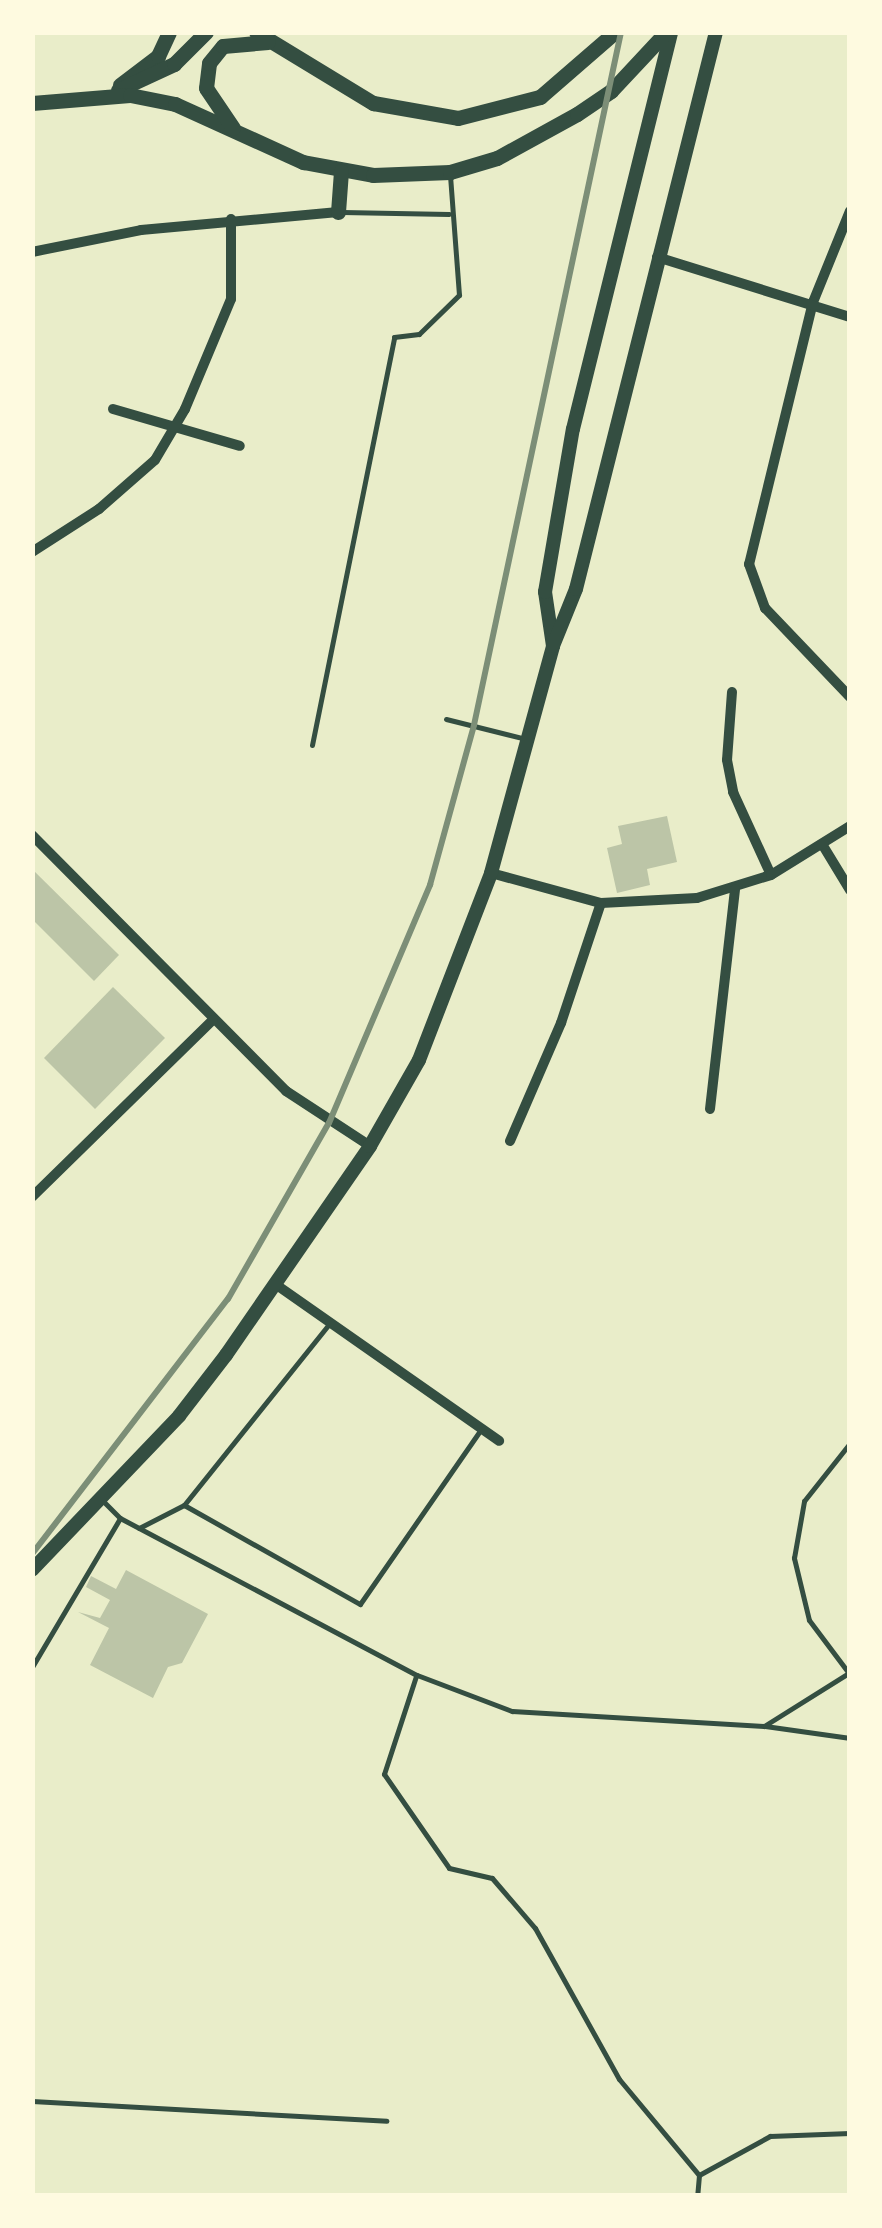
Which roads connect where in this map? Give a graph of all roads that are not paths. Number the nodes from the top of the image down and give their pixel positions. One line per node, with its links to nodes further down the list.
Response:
1 (169, 32): 8 (main road)
2 (206, 32): 8 (main road)
3 (256, 32): 7 (main road)
4 (616, 32): 7 (main road)
5 (668, 32): 12 (main road); 25 (main road)
6 (716, 32): 18 (main road)
7 (272, 42): 10 (main road)
8 (109, 93): 9 (main road); 10 (main road)
9 (32, 104)
10 (236, 132): 11 (main road)
11 (341, 171): 12 (main road); 14 (main road)
12 (450, 172): 15 (lane)
13 (850, 211): 19 (street)
14 (338, 212): 15 (lane); 16 (street)
15 (449, 214): 30 (lane)
16 (231, 219): 17 (street); 22 (street)
17 (32, 252)
18 (658, 257): 19 (street); 25 (main road)
19 (813, 302): 20 (street); 27 (street)
20 (850, 317)
21 (114, 409): 22 (street)
22 (176, 426): 23 (street); 24 (street)
23 (240, 446)
24 (32, 552)
25 (553, 646): 29 (main road)
26 (732, 692): 35 (street)
27 (850, 697)
28 (446, 719): 29 (lane)
29 (528, 740): 34 (main road)
30 (312, 745)
31 (850, 826): 33 (street)
32 (32, 836): 39 (street)
33 (822, 844): 35 (street); 37 (street)
34 (491, 872): 38 (street); 42 (main road)
35 (770, 874): 36 (street)
36 (734, 889): 38 (street); 40 (street)
37 (850, 890)
38 (601, 904): 41 (street)
39 (213, 1020): 42 (street); 43 (street)
40 (710, 1109)
41 (510, 1141)
42 (370, 1146): 44 (main road)
43 (32, 1197)
44 (278, 1286): 45 (street); 49 (main road)
45 (330, 1322): 46 (street); 50 (lane)
46 (481, 1428): 47 (street); 50 (lane)
47 (498, 1441)
48 (850, 1443): 55 (lane)
49 (103, 1502): 51 (lane); 53 (main road)
50 (184, 1505): 52 (lane)
51 (120, 1518): 52 (lane); 54 (lane)
52 (139, 1528): 56 (lane)
53 (32, 1570)
54 (32, 1668)
55 (849, 1672): 57 (lane)
56 (416, 1675): 57 (lane); 62 (lane)
57 (764, 1726): 58 (lane)
58 (850, 1738)
59 (32, 2101): 60 (lane)
60 (386, 2122)
61 (850, 2133): 62 (lane)
62 (698, 2174): 63 (lane)
63 (698, 2196)

